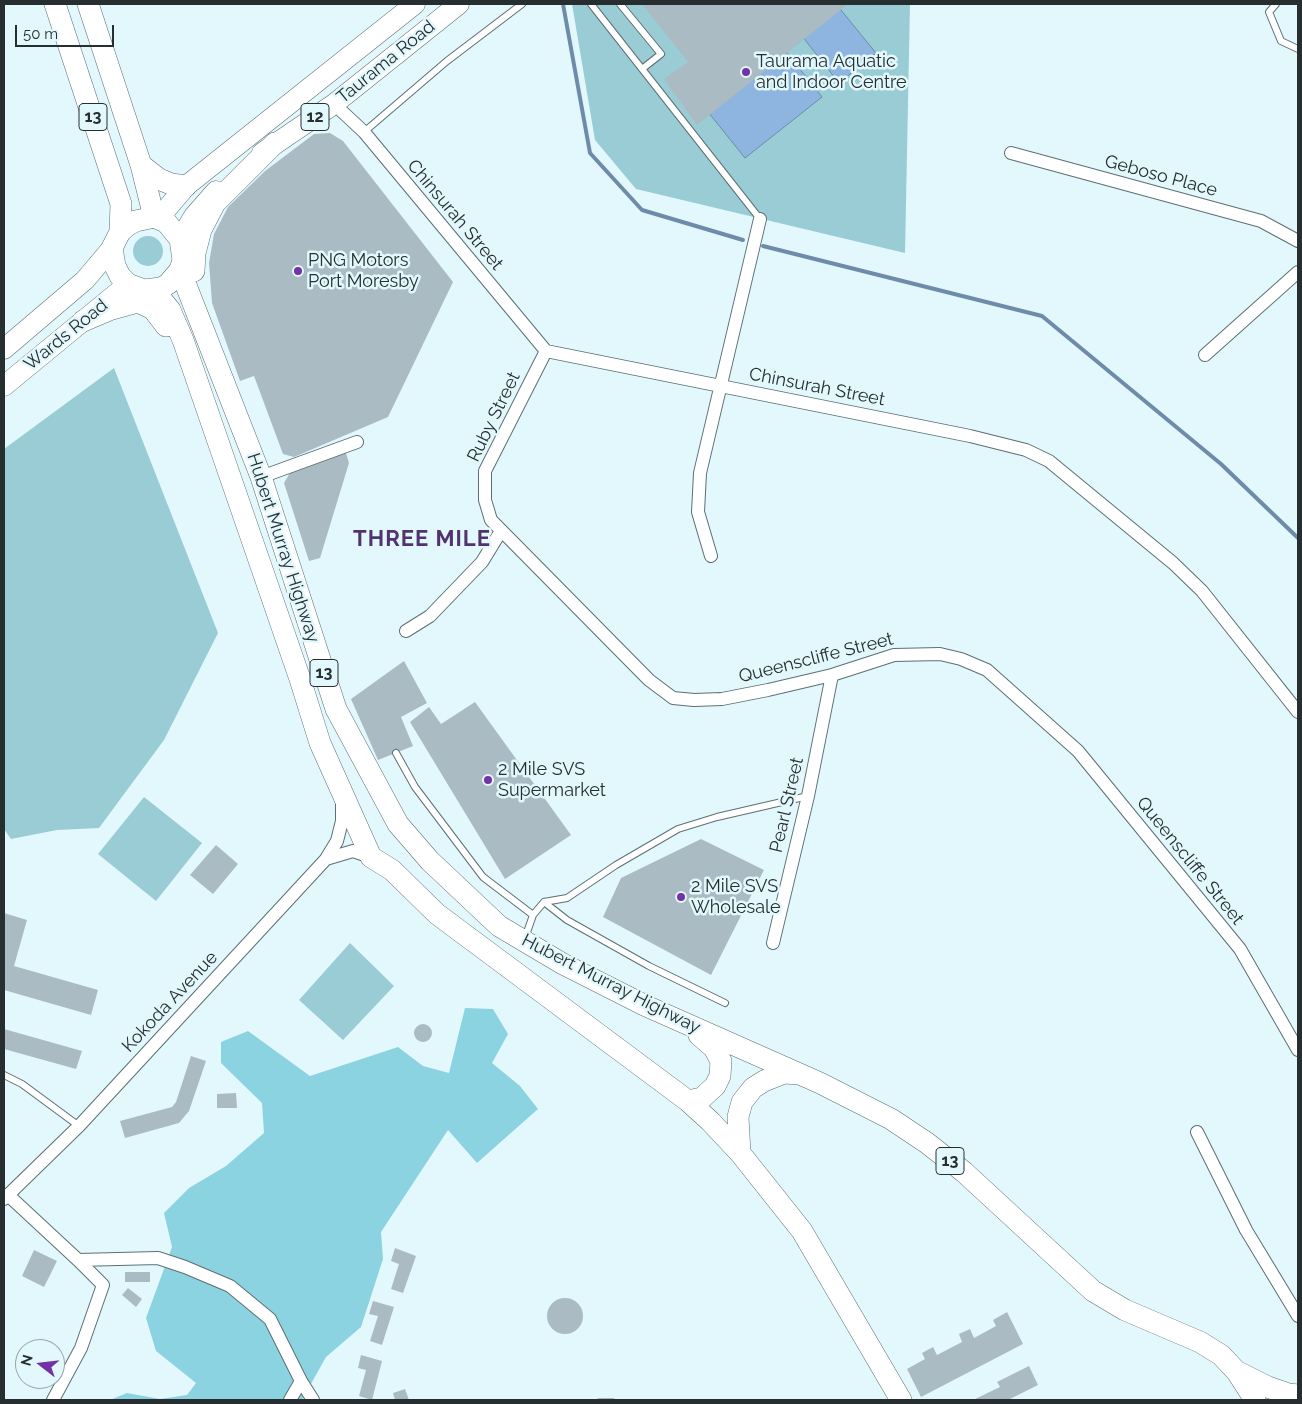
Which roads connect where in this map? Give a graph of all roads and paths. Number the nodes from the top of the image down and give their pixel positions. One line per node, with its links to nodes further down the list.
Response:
1 (55, 4): 20 (highway, 13)
2 (88, 4): 15 (highway, 13)
3 (415, 4): 16 (main road, Taurama Road / 12)
4 (459, 4): 11 (main road, Taurama Road / 12)
5 (522, 4): 12 (lane)
6 (591, 4): 10 (lane)
7 (620, 4): 10 (lane)
8 (1276, 4): 9 (lane)
9 (1298, 48)
10 (642, 69): 18 (lane)
11 (334, 104): 12 (street, Chinsurah Street); 13 (main road, Taurama Road / 12)
12 (364, 132): 29 (street, Chinsurah Street)
13 (275, 143): 19 (main road, Taurama Road / 12); 27 (highway)
14 (1011, 153): 21 (street, Geboso Place)
15 (141, 165): 16 (highway); 17 (highway, 13)
16 (186, 186): 17 (main road, Taurama Road / 12)
17 (157, 218): 19 (highway); 20 (highway)
18 (760, 219): 32 (street)
19 (180, 239): 22 (highway, 13)
20 (116, 240): 24 (highway, 13); 28 (main road, Wards Road)
21 (1298, 240)
22 (180, 270): 25 (highway); 27 (highway, Hubert Murray Highway / 13)
23 (1298, 272): 30 (street)
24 (128, 284): 25 (highway); 26 (main road, Wards Road)
25 (153, 289): 33 (highway, Hubert Murray Highway / 13)
26 (83, 321): 31 (main road, Wards Road); 33 (highway)
27 (201, 323): 35 (highway, Hubert Murray Highway / 13)
28 (4, 349)
29 (546, 351): 32 (street, Chinsurah Street); 36 (street, Ruby Street)
30 (1205, 355)
31 (4, 386)
32 (722, 386): 38 (street); 41 (street, Chinsurah Street)
33 (203, 392): 43 (highway, Hubert Murray Highway / 13)
34 (357, 442): 35 (street)
35 (261, 477): 49 (highway, Hubert Murray Highway / 13)
36 (485, 500): 37 (street, Queenscliffe Street)
37 (501, 531): 39 (street); 40 (street, Queenscliffe Street)
38 (711, 556)
39 (406, 631)
40 (832, 675): 44 (street, Pearl Street); 53 (street, Queenscliffe Street)
41 (1298, 712)
42 (396, 753): 48 (lane)
43 (338, 784): 45 (highway, Hubert Murray Highway / 13); 46 (street)
44 (808, 796): 47 (lane); 50 (street, Pearl Street)
45 (371, 857): 46 (street, Kokoda Avenue); 56 (highway, Hubert Murray Highway)
46 (326, 860): 57 (street, Kokoda Avenue)
47 (544, 902): 48 (lane); 51 (lane)
48 (533, 916): 49 (lane)
49 (524, 941): 52 (highway, Hubert Murray Highway / 13)
50 (773, 943)
51 (725, 1003)
52 (644, 1005): 54 (highway, Hubert Murray Highway / 13); 56 (highway)
53 (1298, 1050)
54 (802, 1074): 59 (highway); 63 (highway, Hubert Murray Highway / 13)
55 (4, 1075): 57 (lane)
56 (688, 1100): 59 (highway, Hubert Murray Highway)
57 (79, 1126): 60 (street, Kokoda Avenue)
58 (1198, 1132): 62 (street)
59 (740, 1153): 69 (highway, Hubert Murray Highway)
60 (6, 1197): 61 (street)
61 (78, 1260): 64 (street); 66 (street)
62 (1298, 1316)
63 (1237, 1372): 65 (highway); 70 (highway, Hubert Murray Highway / 13)
64 (300, 1381): 67 (street); 68 (street)
65 (1298, 1395)
66 (53, 1400)
67 (290, 1400)
68 (313, 1400)
69 (901, 1400)
70 (1255, 1400)

